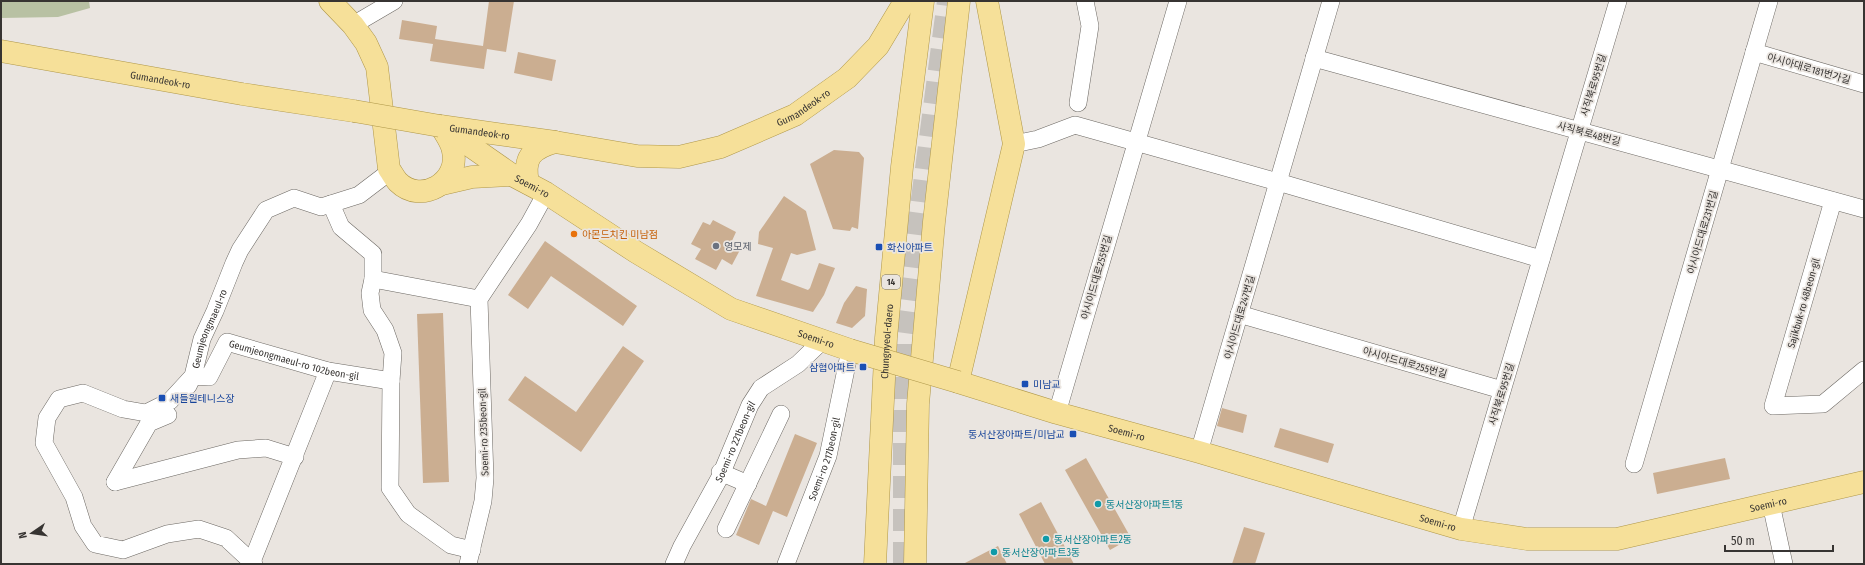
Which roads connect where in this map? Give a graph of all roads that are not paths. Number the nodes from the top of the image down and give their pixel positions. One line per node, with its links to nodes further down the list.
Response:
1 (330, 1): 12 (main road)
2 (394, 1): 12 (street)
3 (905, 1): 21 (main road, Gumandeok-ro)
4 (923, 1): 58 (main road, Chungnyeol-daero / 14)
5 (959, 1): 59 (main road)
6 (987, 1): 22 (main road)
7 (1085, 1): 17 (street)
8 (1178, 1): 20 (street, 아시아드대로255번길)
9 (1331, 1): 15 (street, 아시아드대로247번길)
10 (1769, 1): 14 (street, 아시아드대로231번길)
11 (1614, 2): 19 (street, 사직북로95번길)
12 (353, 25): 23 (main road)
13 (1, 51): 18 (main road, Gumandeok-ro, bridge)
14 (1754, 52): 16 (street, 아시아대로181번가길); 24 (street, 아시아드대로231번길)
15 (1314, 58): 19 (street, 사직북로48번길); 25 (street, 아시아드대로247번길)
16 (1864, 84)
17 (1078, 103)
18 (440, 126): 21 (main road, Gumandeok-ro); 26 (main road); 27 (main road, Soemi-ro)
19 (1580, 131): 24 (street, 사직북로48번길); 31 (street, 사직북로95번길)
20 (1136, 141): 22 (street); 25 (street); 43 (street, 아시아드대로255번길)
21 (555, 142): 27 (main road)
22 (1014, 144): 41 (main road)
23 (390, 169): 26 (main road); 29 (street, Geumjeongmaeul-ro)
24 (1720, 170): 28 (street, 사직북로48번길); 47 (street, 아시아드대로231번길)
25 (1278, 182): 31 (street); 34 (street, 아시아드대로247번길)
26 (442, 184): 27 (main road)
27 (529, 184): 33 (street); 35 (main road, Soemi-ro)
28 (1833, 201): 30 (street, 사직북로48번길); 37 (street, Sajikbuk-ro 48beon-gil)
29 (331, 204): 32 (street); 39 (street, Geumjeongmaeul-ro)
30 (1864, 209)
31 (1541, 259): 42 (street, 사직북로95번길)
32 (373, 279): 33 (street); 40 (street)
33 (479, 299): 54 (street, Soemi-ro 235beon-gil)
34 (1239, 314): 42 (street, 아시아드대로255번길); 45 (street, 아시아드대로247번길)
35 (822, 341): 36 (main road, Soemi-ro); 48 (street, Soemi-ro 221beon-gil)
36 (850, 350): 41 (main road, Soemi-ro, bridge); 57 (street, Soemi-ro 217beon-gil)
37 (1864, 370)
38 (328, 371): 39 (street, Geumjeongmaeul-ro 102beon-gil); 40 (street, Geumjeongmaeul-ro 102beon-gil); 46 (street, Geumjeongmaeul-ro)
39 (193, 376): 46 (street); 55 (street, Geumjeongmaeul-ro)
40 (391, 381): 54 (street)
41 (958, 382): 43 (main road, Soemi-ro)
42 (1502, 390): 53 (street, 사직북로95번길)
43 (1056, 413): 45 (main road, Soemi-ro)
44 (781, 414): 50 (street)
45 (1199, 452): 53 (main road, Soemi-ro)
46 (295, 458): 55 (street, Geumjeongmaeul-ro)
47 (1634, 464)
48 (721, 472): 50 (street); 56 (street, Soemi-ro 221beon-gil)
49 (1864, 482): 51 (main road, Soemi-ro)
50 (748, 484): 52 (street)
51 (1771, 504): 53 (main road, Soemi-ro); 60 (street)
52 (726, 529)
53 (1461, 529)
54 (470, 557)
55 (253, 563)
56 (674, 564)
57 (786, 564)
58 (875, 564)
59 (915, 564)
60 (1784, 564)

